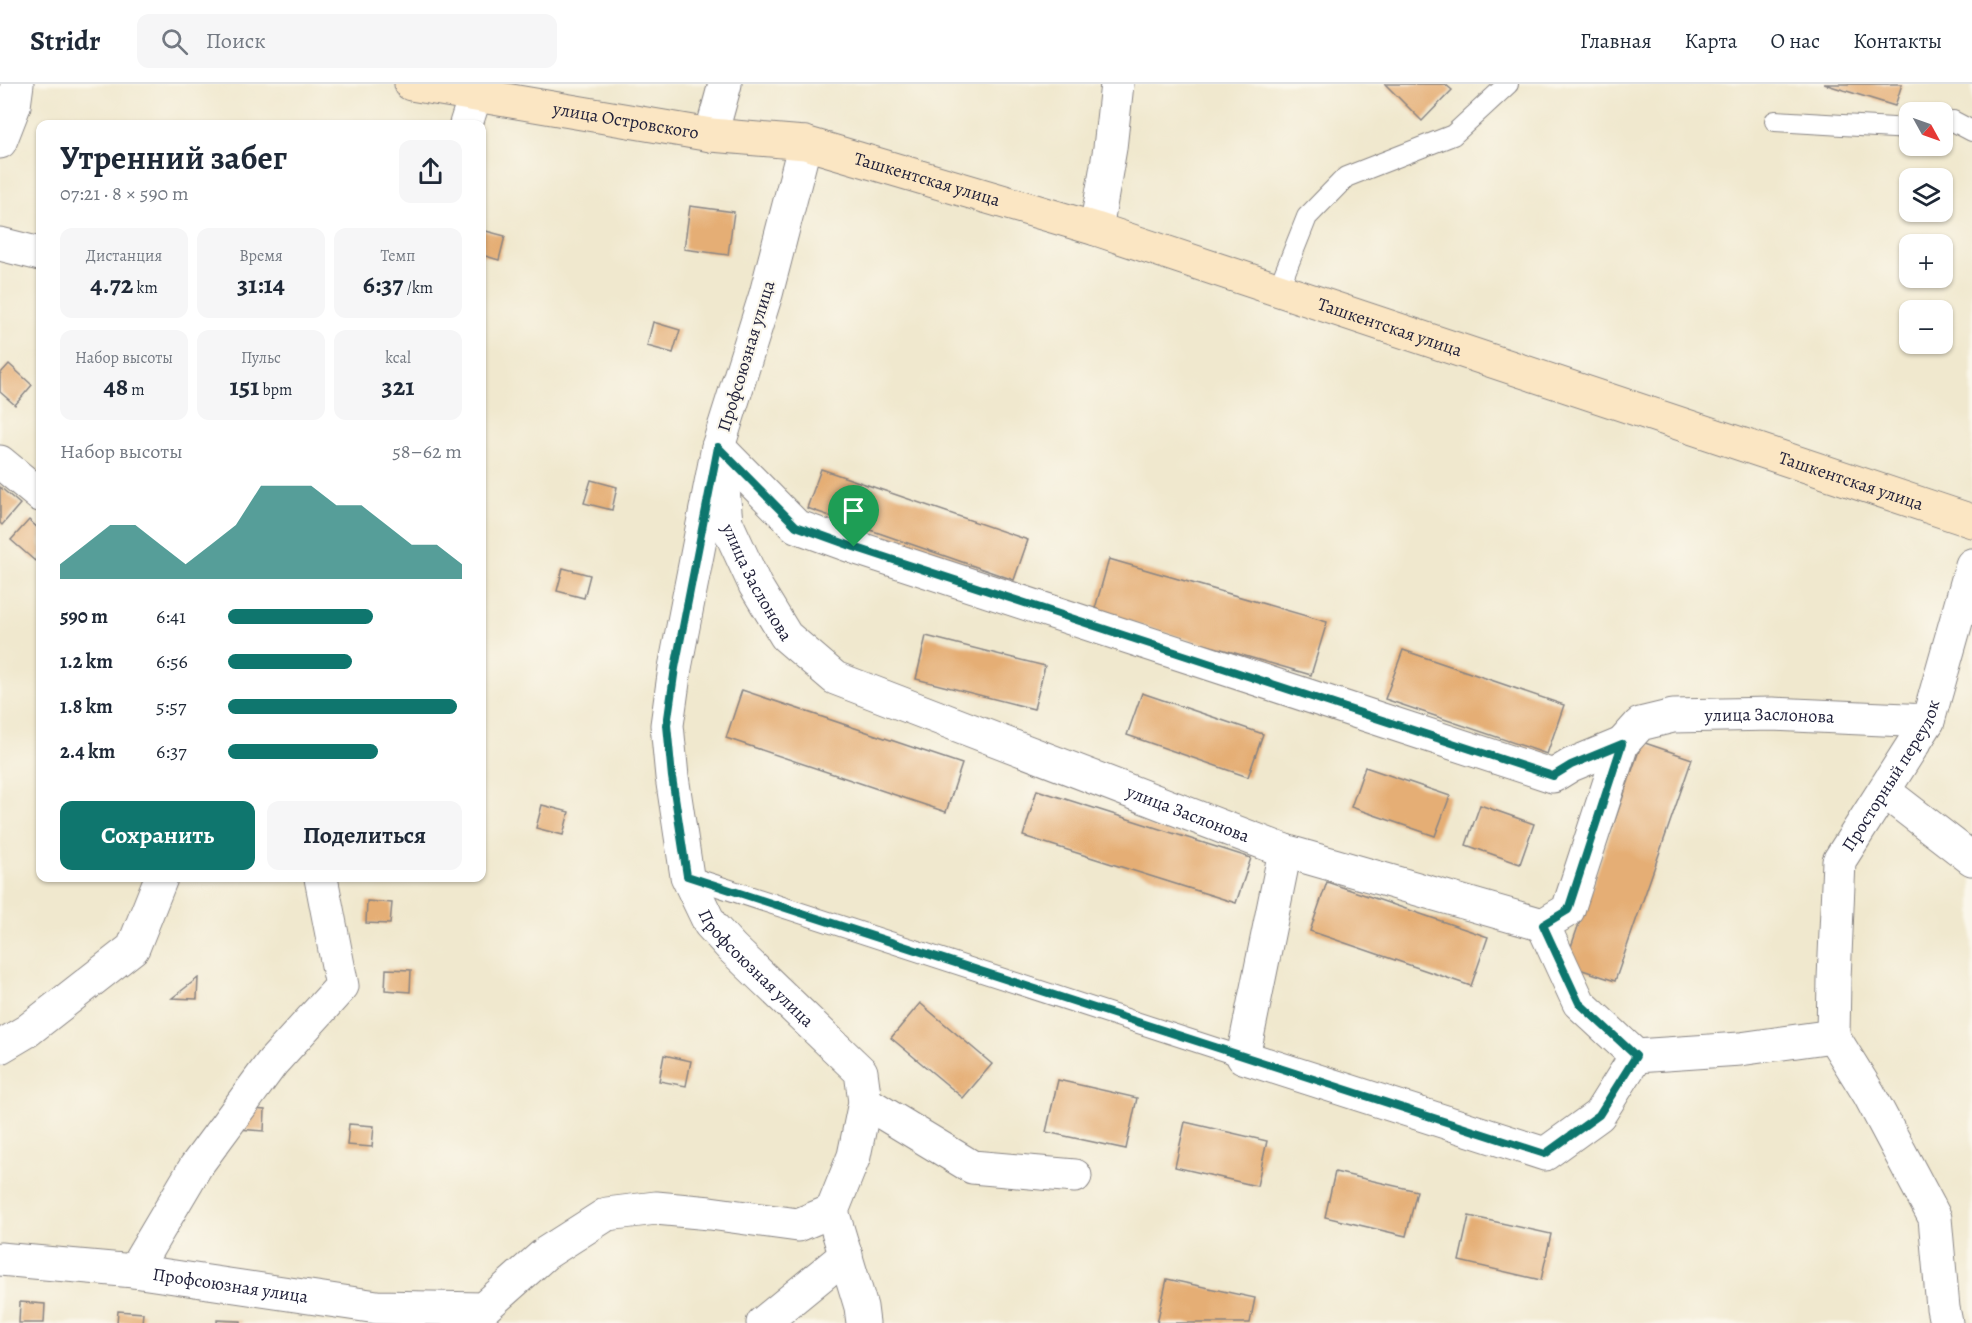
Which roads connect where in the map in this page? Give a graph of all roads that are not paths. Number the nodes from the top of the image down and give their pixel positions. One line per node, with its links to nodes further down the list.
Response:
1 (17, 84): 12 (street)
2 (411, 84): 6 (main road, улица Островского)
3 (726, 84): 11 (street)
4 (1117, 84): 14 (street)
5 (1508, 84): 17 (lane)
6 (470, 110): 11 (main road, улица Островского)
7 (1775, 121): 9 (lane)
8 (1953, 121): 10 (lane)
9 (1899, 128)
10 (1972, 131)
11 (711, 135): 13 (main road, улица Островского)
12 (0, 142)
13 (805, 143): 14 (main road, Ташкентская улица); 18 (street, Профсоюзная улица)
14 (1096, 228): 17 (main road, Ташкентская улица)
15 (0, 244): 16 (street)
16 (36, 253)
17 (1278, 290): 21 (main road, Ташкентская улица)
18 (718, 447): 24 (street, улица Заслонова); 26 (street, улица Заслонова); 28 (street, Профсоюзная улица)
19 (0, 462): 20 (street)
20 (36, 492)
21 (1972, 521)
22 (1972, 565): 23 (street, Просторный переулок)
23 (1928, 721): 24 (street, улица Заслонова); 25 (street, Просторный переулок)
24 (1622, 744): 31 (street, улица Заслонова)
25 (1884, 791): 27 (street); 32 (street, Просторный переулок)
26 (1285, 851): 31 (street, улица Заслонова); 35 (street)
27 (1972, 859)
28 (687, 876): 35 (lane); 36 (street, Профсоюзная улица)
29 (159, 882): 33 (street)
30 (322, 882): 41 (street, Профсоюзная улица)
31 (1543, 925): 34 (street)
32 (1833, 1036): 34 (street); 44 (street)
33 (0, 1047)
34 (1636, 1056): 35 (street)
35 (1243, 1057)
36 (865, 1102): 37 (street); 38 (street, Профсоюзная улица)
37 (1075, 1176)
38 (832, 1211): 39 (street); 41 (street, Профсоюзная улица)
39 (846, 1255): 42 (street); 43 (street)
40 (0, 1259): 41 (street, Профсоюзная улица)
41 (134, 1271)
42 (763, 1323)
43 (863, 1323)
44 (1946, 1323)

